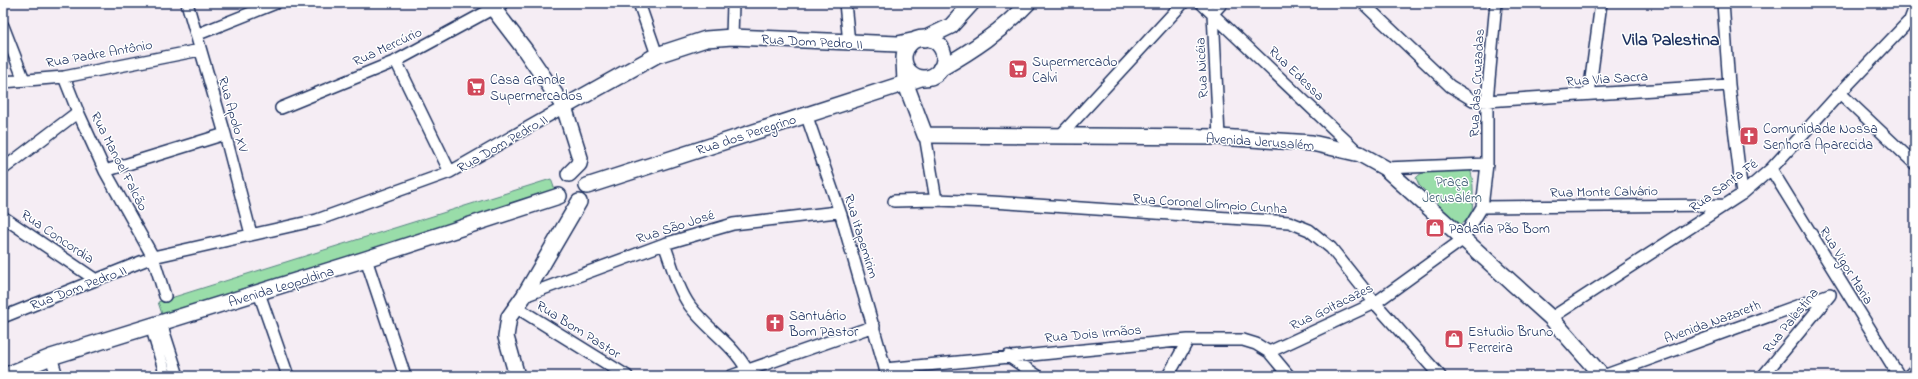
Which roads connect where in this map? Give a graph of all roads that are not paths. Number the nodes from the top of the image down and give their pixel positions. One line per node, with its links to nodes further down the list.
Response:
1 (187, 3): 20 (street, Rua Apolo XV)
2 (276, 3): 20 (street)
3 (639, 3): 25 (street)
4 (734, 3): 21 (street)
5 (846, 3): 23 (street)
6 (972, 3): 22 (street, Rua Dom Pedro II)
7 (1028, 3): 28 (street)
8 (1182, 3): 44 (street)
9 (1201, 3): 17 (street)
10 (1222, 3): 17 (street)
11 (1363, 3): 37 (street, Rua Via Sacra)
12 (1496, 3): 37 (street, Rua das Cruzadas)
13 (1601, 3): 36 (street)
14 (1723, 3): 34 (street)
15 (494, 4): 26 (street, Rua Mercúrio); 38 (street)
16 (1915, 7): 18 (street, Rua Santa Fé)
17 (1213, 13): 45 (street, Rua Nicéia); 46 (street, Rua Edessa)
18 (1912, 22): 35 (street, Rua Santa Fé)
19 (3, 26): 31 (street)
20 (196, 36): 24 (street, Rua Apolo XV)
21 (732, 37): 23 (street, Rua Dom Pedro II); 25 (street, Rua Dom Pedro II)
22 (920, 40): 23 (street, Rua Dom Pedro II); 27 (street); 28 (street)
23 (849, 43)
24 (200, 50): 29 (street, Rua Padre Antônio); 42 (street, Rua Apolo XV)
25 (657, 55): 38 (street, Rua Dom Pedro II)
26 (396, 60): 39 (street, Rua Mercúrio); 53 (street)
27 (904, 60): 30 (street); 33 (street)
28 (940, 69): 30 (street)
29 (64, 77): 31 (street, Rua Padre Antônio); 40 (street, Rua Manoel Falcão)
30 (921, 78): 33 (street, Rua dos Peregrino)
31 (24, 80): 32 (street, Rua Padre Antônio)
32 (3, 82)
33 (905, 82): 41 (street, Rua dos Peregrino); 43 (street)
34 (1729, 85): 36 (street, Rua Via Sacra); 55 (street)
35 (1840, 93): 48 (street); 51 (street, Rua Santa Fé)
36 (1590, 94): 37 (street, Rua Via Sacra)
37 (1487, 101): 47 (street, Rua das Cruzadas)
38 (564, 107): 53 (street, Rua Dom Pedro II); 54 (street)
39 (281, 108)
40 (78, 112): 50 (street); 52 (street, Rua Manoel Falcão)
41 (806, 114): 54 (street, Rua dos Peregrino); 62 (street, Rua Itapemirim)
42 (225, 134): 52 (street); 64 (street, Rua Apolo XV)
43 (925, 136): 44 (street, Avenida Jerusalém); 57 (street)
44 (1059, 137): 45 (street, Avenida Jerusalém)
45 (1219, 137): 46 (street, Avenida Jerusalém)
46 (1360, 154): 49 (street, Avenida Jerusalém)
47 (1487, 164): 49 (street); 61 (street, Rua das Cruzadas)
48 (1915, 164)
49 (1385, 168): 65 (street, Avenida Jerusalém)
50 (3, 169)
51 (1771, 169): 55 (street, Rua Santa Fé); 70 (street, Rua Vigor Maria)
52 (105, 171): 67 (street, Rua Manoel Falcão)
53 (450, 172): 64 (street, Rua Dom Pedro II)
54 (579, 175): 56 (street); 59 (street)
55 (1742, 194): 60 (street, Rua Santa Fé)
56 (559, 196): 59 (street); 68 (street, Avenida Leopoldina)
57 (936, 200): 58 (street, Rua Coronel Olímpio Cunha); 75 (street, Rua Coronel Olímpio Cunha)
58 (894, 201)
59 (579, 202): 74 (street)
60 (1725, 205): 61 (street, Rua Monte Calvário); 77 (street, Rua Santa Fé)
61 (1482, 207): 65 (street, Rua das Cruzadas)
62 (841, 215): 66 (street, Rua São José); 79 (street, Rua Itapemirim)
63 (3, 217): 69 (street, Rua Concordia)
64 (251, 234): 67 (street, Rua Dom Pedro II)
65 (1462, 240): 75 (street, Rua Goitacazes); 77 (street, Avenida Jerusalém)
66 (664, 244): 74 (street, Rua São José); 84 (street)
67 (153, 257): 69 (street, Rua Dom Pedro II); 73 (street)
68 (366, 259): 71 (street, Avenida Leopoldina); 92 (street)
69 (96, 280): 76 (street, Rua Dom Pedro II)
70 (1841, 283): 72 (street, Rua Palestina); 102 (street, Rua Vigor Maria)
71 (260, 292): 78 (street, Avenida Leopoldina); 91 (street)
72 (1830, 294): 100 (street, Avenida Nazareth); 101 (street, Rua Palestina)
73 (165, 296)
74 (520, 301): 93 (street); 94 (street, Rua Bom Pastor)
75 (1375, 303): 81 (street, Rua Goitacazes); 99 (street, Rua Coronel Olímpio Cunha)
76 (3, 317)
77 (1551, 318): 100 (street, Avenida Jerusalém)
78 (156, 325): 83 (street, Avenida Leopoldina); 89 (street); 90 (street)
79 (874, 326): 84 (street); 85 (street, Rua Itapemirim)
80 (1188, 340): 81 (street, Rua Dois Irmãos); 82 (street, Rua Dois Irmãos); 97 (street)
81 (1269, 352): 98 (street, Rua Dois Irmãos)
82 (1008, 356): 85 (street, Rua Dois Irmãos); 96 (street)
83 (51, 357): 87 (street, Avenida Leopoldina); 88 (street)
84 (746, 370): 95 (street)
85 (886, 372)
86 (1915, 372): 103 (street)
87 (4, 376)
88 (57, 376)
89 (166, 376)
90 (178, 376)
91 (288, 376)
92 (405, 376)
93 (517, 376)
94 (627, 376)
95 (731, 376)
96 (1038, 376)
97 (1168, 376)
98 (1289, 376)
99 (1440, 376)
100 (1603, 376)
101 (1763, 376)
102 (1899, 376)
103 (1911, 376)

